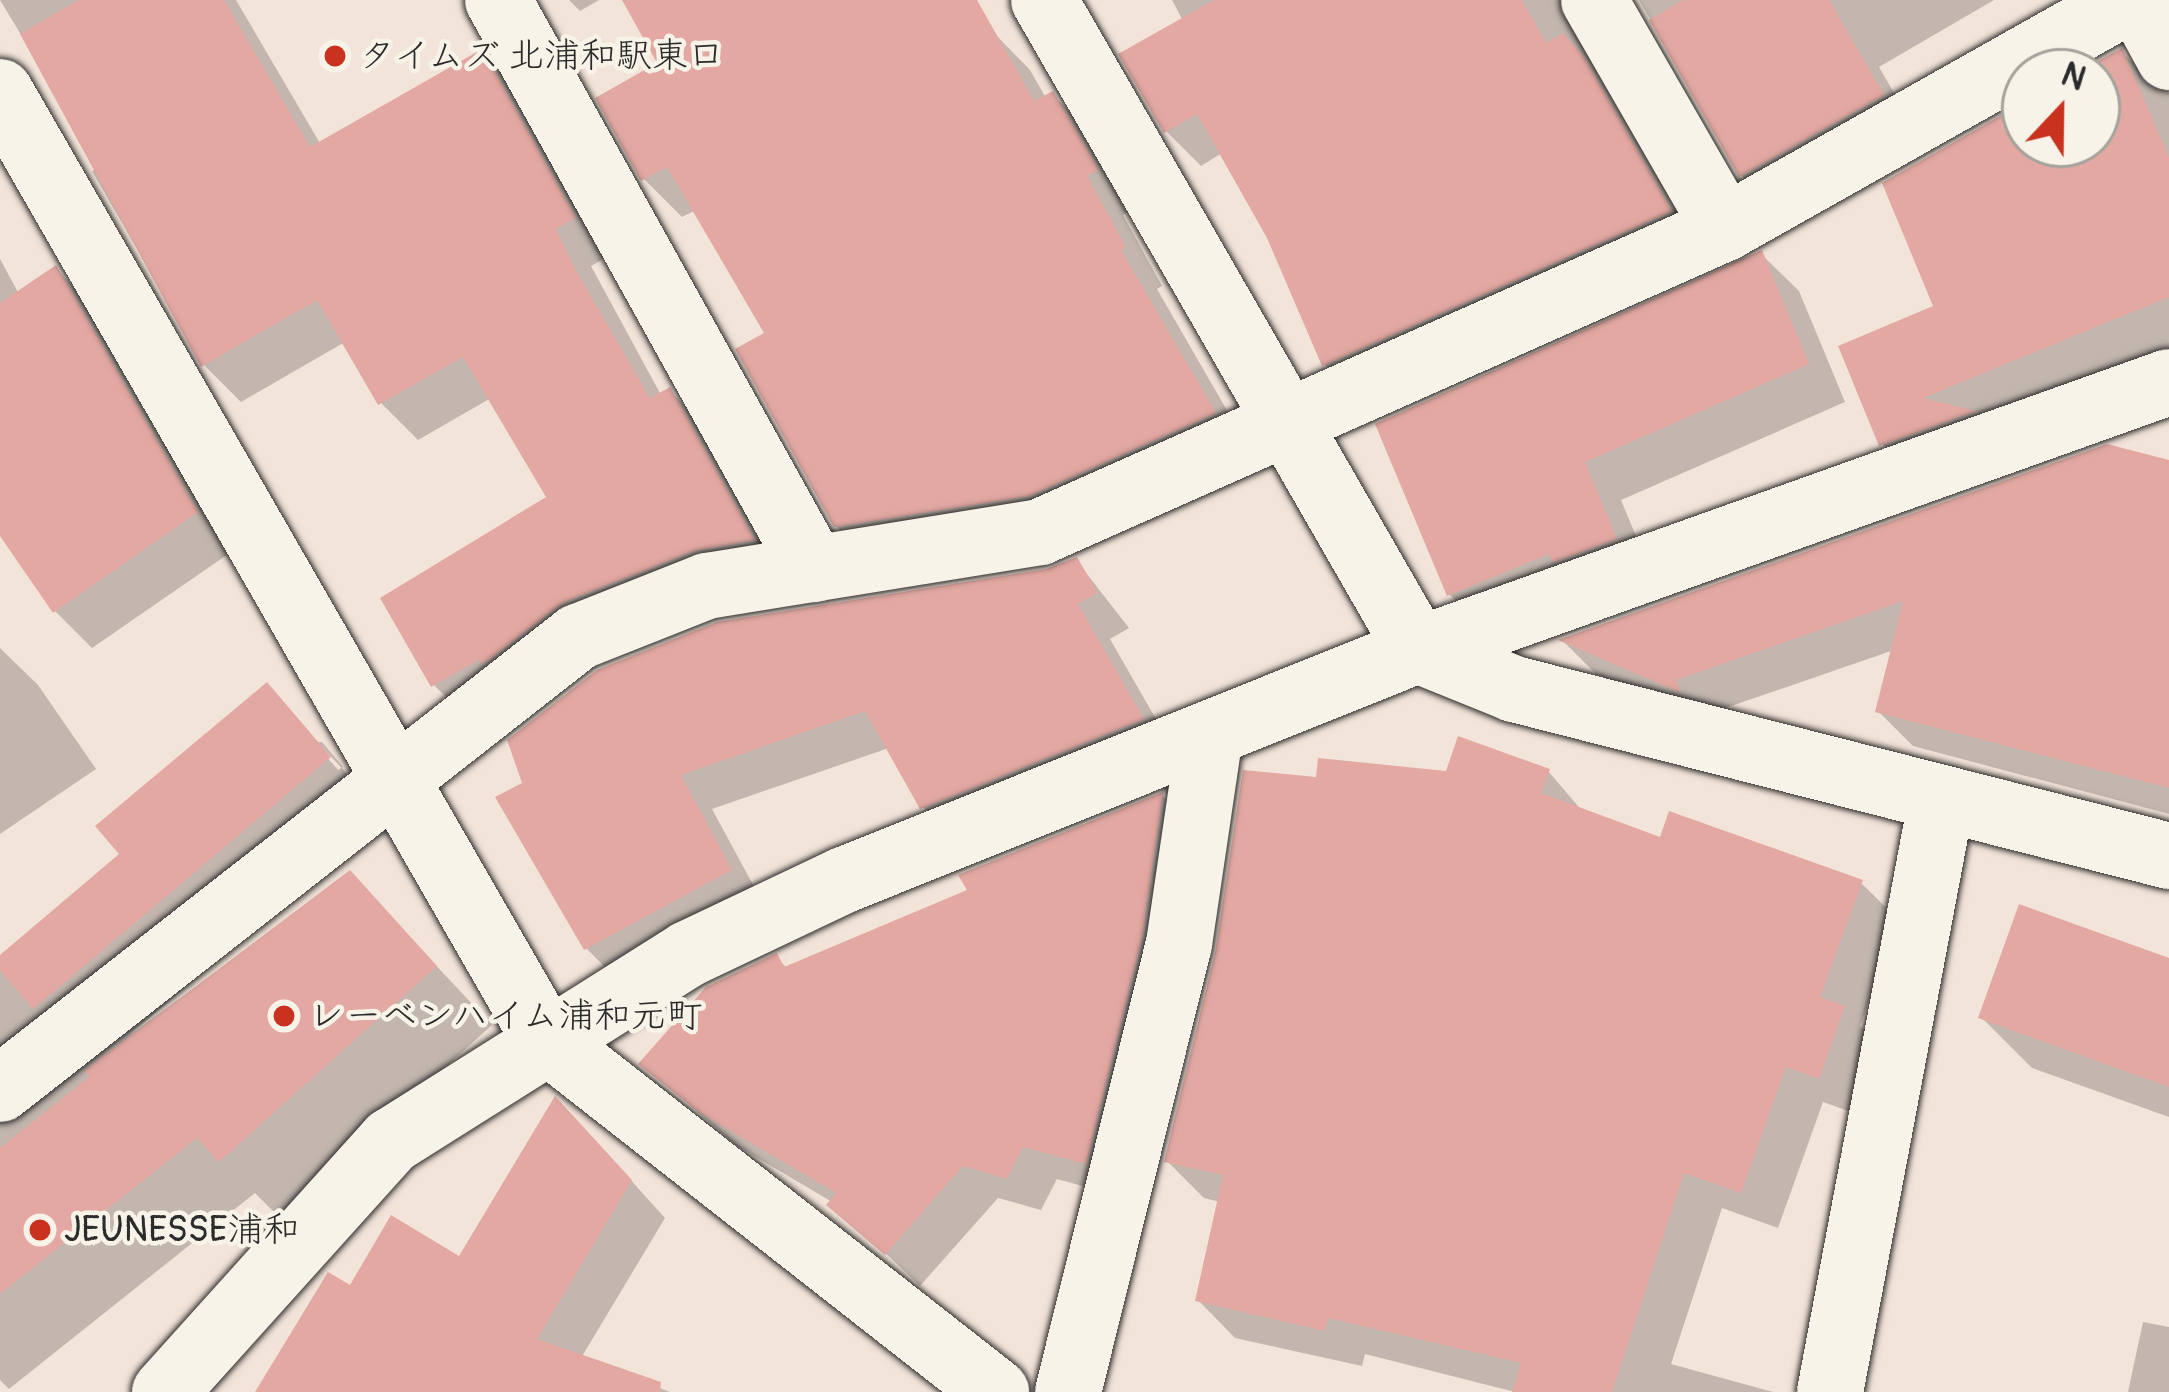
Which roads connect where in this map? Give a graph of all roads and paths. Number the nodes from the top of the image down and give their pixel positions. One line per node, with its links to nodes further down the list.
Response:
1 (498, 0): 10 (street)
2 (1044, 0): 9 (street)
3 (1594, 0): 7 (street)
4 (2133, 0): 5 (street); 7 (street)
5 (2169, 57)
6 (0, 92): 13 (street)
7 (1725, 228): 9 (street)
8 (2169, 382): 11 (street)
9 (1286, 422): 10 (street); 11 (street)
10 (814, 569): 13 (street)
11 (1418, 650): 12 (street); 14 (street)
12 (1210, 734): 16 (street); 20 (street)
13 (397, 781): 16 (street); 17 (street)
14 (1941, 803): 15 (street); 21 (street)
15 (2169, 856)
16 (545, 1039): 18 (street); 19 (street)
17 (3, 1078)
18 (987, 1391)
19 (165, 1392)
20 (1068, 1392)
21 (1830, 1392)

